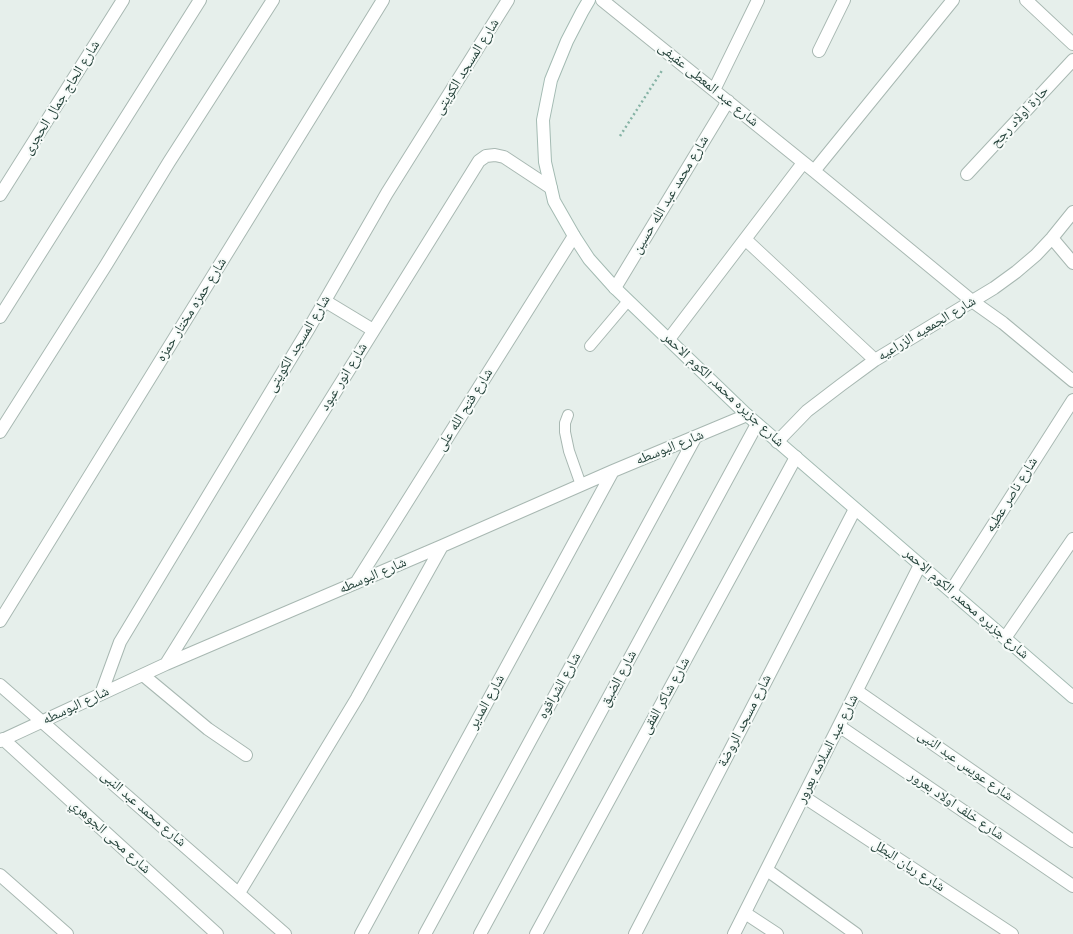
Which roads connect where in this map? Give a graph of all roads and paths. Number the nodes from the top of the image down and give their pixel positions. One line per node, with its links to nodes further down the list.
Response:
1 (123, 0): 23 (street, شارع الحاج جمال الحجرى)
2 (200, 0): 33 (street)
3 (273, 0): 43 (street)
4 (383, 0): 55 (street, شارع حمزه مختار حمزه)
5 (508, 0): 30 (street, شارع المسجد الكويتى)
6 (589, 0): 22 (street, شارع جزيره محمد, الكوم الاحمر)
7 (602, 0): 14 (street, شارع عبد المعطى عفيفى)
8 (758, 0): 16 (street)
9 (844, 0): 13 (street)
10 (953, 0): 20 (street)
11 (1026, 0): 12 (street)
12 (1073, 44)
13 (819, 51)
14 (671, 55): 16 (street, شارع عبد المعطى عفيفى); 18 (path)
15 (1073, 60): 21 (street, حارة اولاد رجح)
16 (714, 90): 17 (street, شارع عبد المعطى عفيفى)
17 (728, 101): 19 (street, شارع عبد المعطى عفيفى); 29 (street, شارع محمد عبد الله حسين)
18 (620, 136)
19 (803, 163): 20 (street, شارع عبد المعطى عفيفى); 27 (street)
20 (814, 171): 32 (street, شارع عبد المعطى عفيفى)
21 (967, 174)
22 (551, 188): 25 (street, شارع جزيره محمد, الكوم الاحمر); 34 (street, شارع انور عبود)
23 (0, 195)
24 (1073, 212): 26 (street, شارع الجمعيه الزراعيه)
25 (574, 236): 29 (street, شارع جزيره محمد, الكوم الاحمر); 53 (street, شارع فتح الله على)
26 (1052, 238): 28 (street); 32 (street, شارع الجمعيه الزراعيه)
27 (745, 239): 35 (street); 37 (street)
28 (1073, 263)
29 (615, 288): 31 (street, شارع جزيره محمد, الكوم الاحمر)
30 (325, 301): 34 (street); 61 (street, شارع المسجد الكويتى)
31 (628, 301): 35 (street, شارع جزيره محمد, الكوم الاحمر); 36 (lane)
32 (972, 301): 37 (street, شارع الجمعيه الزراعيه); 38 (street, شارع عبد المعطى عفيفى)
33 (0, 317)
34 (373, 330): 57 (street, شارع انور عبود)
35 (669, 339): 41 (street, شارع جزيره محمد, الكوم الاحمر)
36 (590, 346)
37 (875, 360): 45 (street, شارع الجمعيه الزراعيه)
38 (1073, 381)
39 (1073, 400): 54 (street, شارع ناصر عطيه)
40 (568, 415): 48 (lane)
41 (747, 415): 42 (street, شارع جزيره محمد, الكوم الاحمر); 44 (street, شارع البوسطه)
42 (757, 424): 45 (street, شارع جزيره محمد, الكوم الاحمر); 79 (street, شارع الضيق)
43 (0, 432)
44 (695, 438): 47 (street, شارع البوسطه); 78 (street, شارع الشراقوه)
45 (777, 442): 46 (street, شارع جزيره محمد, الكوم الاحمر)
46 (796, 458): 49 (street, شارع جزيره محمد, الكوم الاحمر); 80 (street, شارع شاكر الفقى)
47 (613, 471): 48 (street, شارع البوسطه); 77 (street, شارع المدير)
48 (581, 485): 51 (street, شارع البوسطه)
49 (855, 509): 52 (street, شارع جزيره محمد, الكوم الاحمر); 81 (street, شارع مسجد الروضة)
50 (1073, 539): 56 (street)
51 (442, 546): 53 (street, شارع البوسطه); 72 (street)
52 (920, 565): 54 (street, شارع جزيره محمد, الكوم الاحمر); 60 (street, شارع عبد السلامه بعرور)
53 (356, 583): 57 (street, شارع البوسطه)
54 (951, 591): 56 (street, شارع جزيره محمد, الكوم الاحمر)
55 (0, 621)
56 (1004, 638): 62 (street, شارع جزيره محمد, الكوم الاحمر)
57 (166, 664): 58 (street, شارع البوسطه)
58 (143, 675): 61 (street, شارع البوسطه); 66 (street)
59 (0, 685): 63 (street, شارع محمد عبد النبى)
60 (857, 691): 64 (street, شارع عبد السلامه بعرور); 68 (street, شارع عويس عبد النبى)
61 (101, 694): 63 (street, شارع البوسطه)
62 (1073, 697)
63 (42, 721): 65 (street, شارع البوسطه); 72 (street, شارع محمد عبد النبى)
64 (839, 726): 67 (street, شارع عبد السلامه بعرور); 71 (street, شارع خلف اولاد بعرور)
65 (2, 740): 75 (street, شارع محى الجوهري)
66 (246, 755)
67 (804, 797): 69 (street, شارع عبد السلامه بعرور); 85 (street, شارع ريان البطل)
68 (1073, 841)
69 (767, 870): 73 (street, شارع عبد السلامه بعرور); 84 (street)
70 (0, 875): 74 (street)
71 (1073, 886)
72 (239, 893): 76 (street, شارع محمد عبد النبى)
73 (745, 913): 82 (street, شارع عبد السلامه بعرور); 83 (street)
74 (67, 934)
75 (217, 934)
76 (285, 934)
77 (361, 934)
78 (425, 934)
79 (480, 934)
80 (536, 934)
81 (635, 934)
82 (734, 934)
83 (777, 934)
84 (856, 934)
85 (1012, 934)

